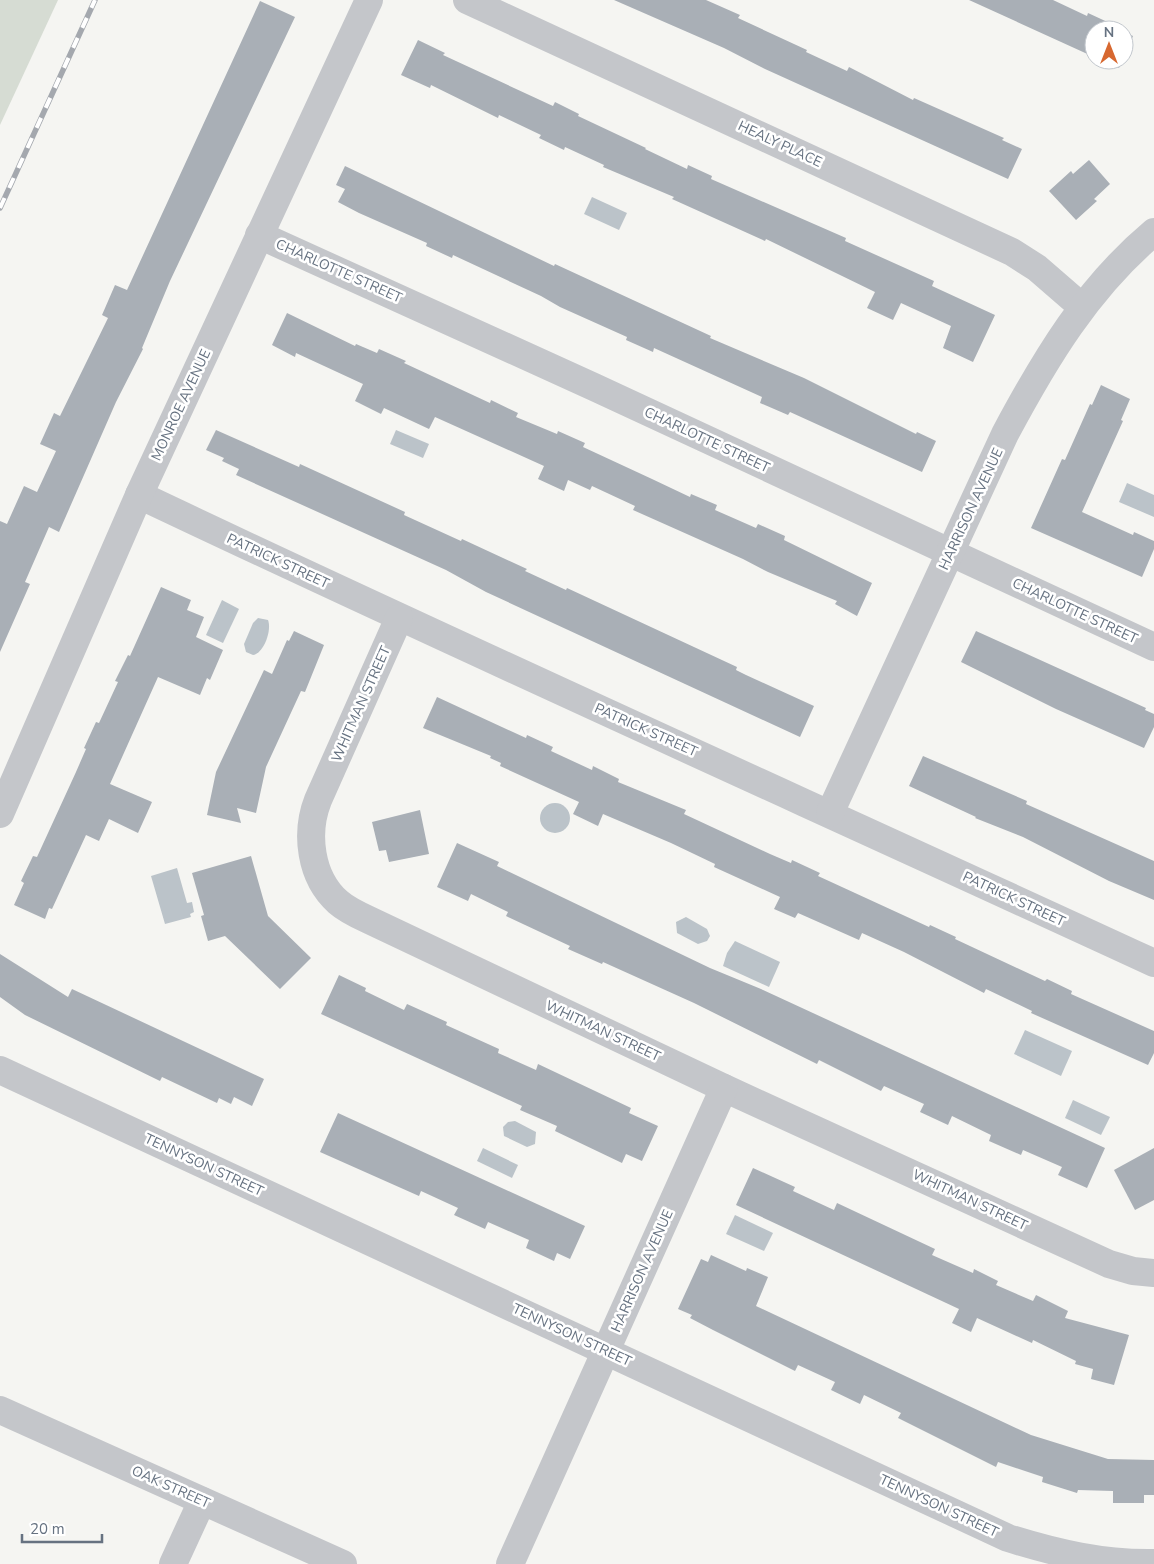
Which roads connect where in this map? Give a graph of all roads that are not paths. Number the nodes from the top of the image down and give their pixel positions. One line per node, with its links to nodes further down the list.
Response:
1 (369, 0): 4 (street, MONROE AVENUE)
2 (467, 0): 5 (street, HEALY PLACE)
3 (1154, 232): 5 (street, HARRISON AVENUE)
4 (259, 235): 6 (street, MONROE AVENUE); 7 (street, CHARLOTTE STREET)
5 (1082, 307): 7 (street, HARRISON AVENUE)
6 (139, 495): 8 (street, PATRICK STREET); 11 (street, MONROE AVENUE)
7 (950, 553): 9 (street, CHARLOTTE STREET); 10 (street, HARRISON AVENUE)
8 (399, 618): 10 (street, PATRICK STREET); 14 (street, WHITMAN STREET)
9 (1154, 647)
10 (830, 813): 12 (street, PATRICK STREET)
11 (0, 814)
12 (1154, 963)
13 (0, 1070): 16 (street, TENNYSON STREET)
14 (724, 1088): 15 (street, WHITMAN STREET); 16 (street, HARRISON AVENUE)
15 (1154, 1273)
16 (607, 1351): 19 (street, TENNYSON STREET); 22 (street, HARRISON AVENUE)
17 (0, 1410): 18 (street, OAK STREET)
18 (202, 1501): 20 (street); 21 (street, OAK STREET)
19 (1154, 1563)
20 (173, 1564)
21 (342, 1564)
22 (510, 1564)

